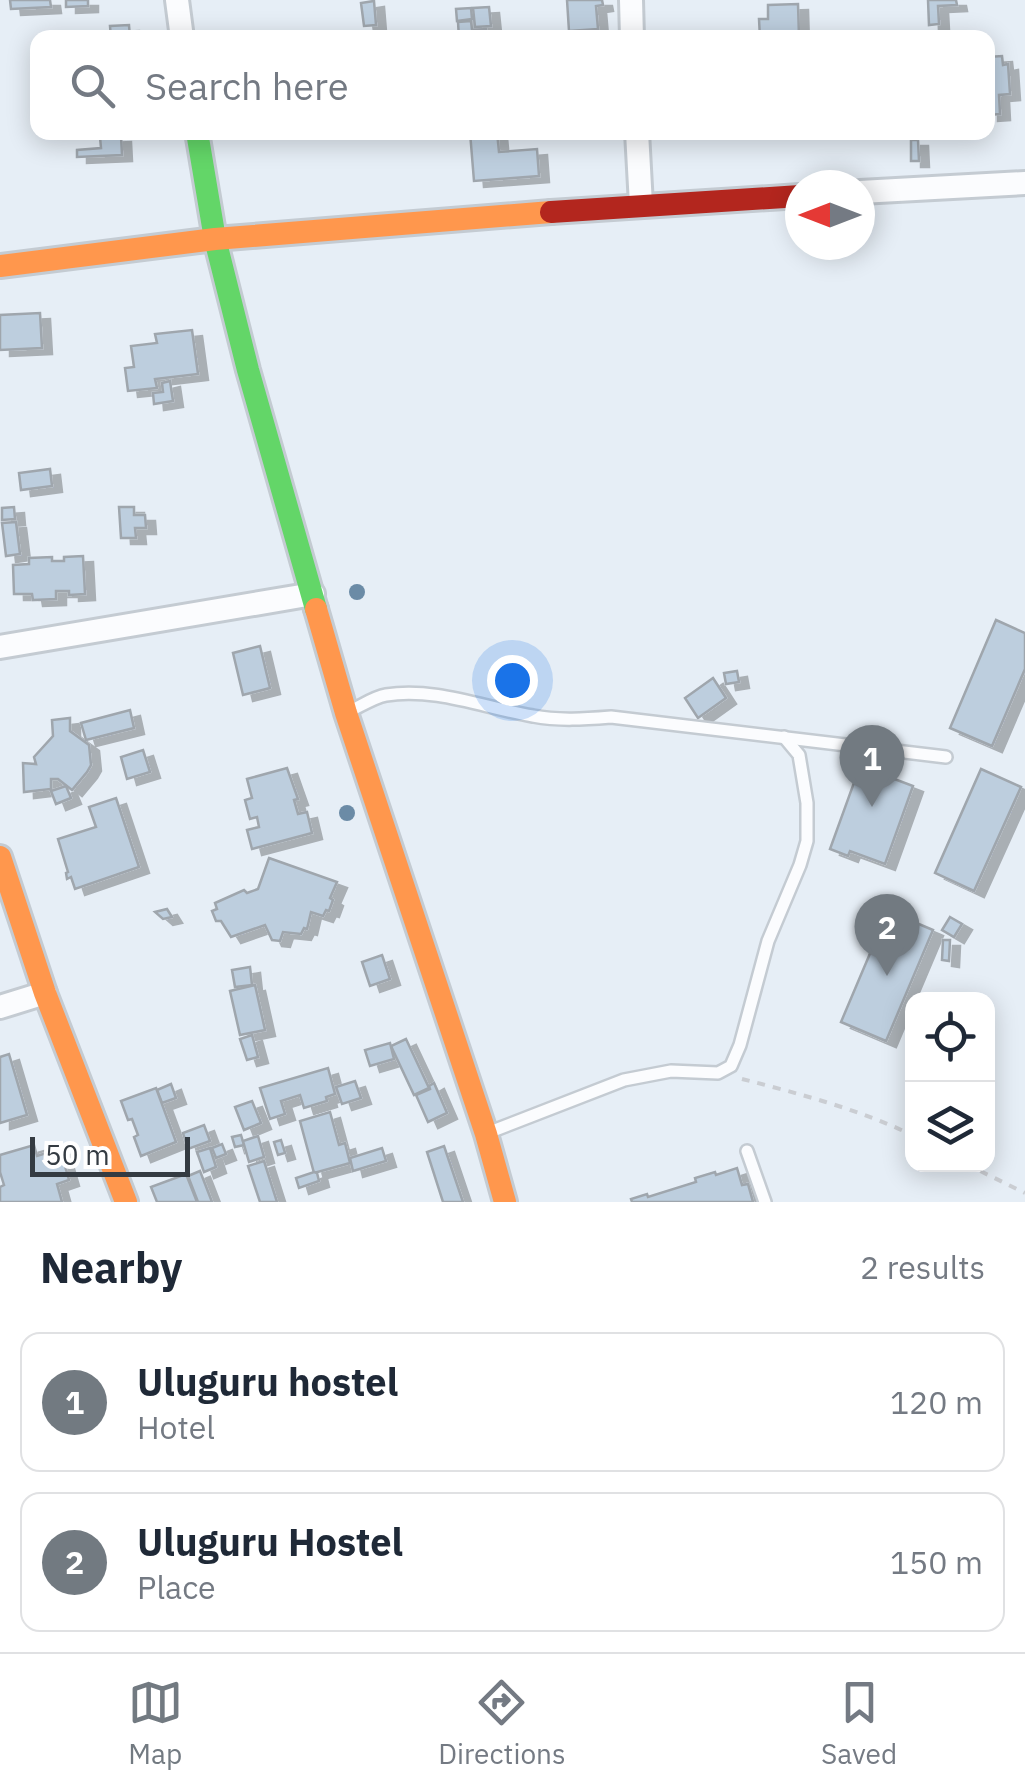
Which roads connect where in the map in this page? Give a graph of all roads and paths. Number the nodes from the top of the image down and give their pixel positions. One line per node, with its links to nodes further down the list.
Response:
1 (177, 0): 3 (street)
2 (631, 0): 4 (street)
3 (181, 30)
4 (632, 30)
5 (198, 140): 11 (street)
6 (637, 140): 10 (street)
7 (1025, 183): 8 (street)
8 (875, 191)
9 (785, 197): 10 (street)
10 (641, 205): 11 (street)
11 (215, 239): 12 (street); 13 (street)
12 (0, 266)
13 (314, 594): 14 (street); 15 (street)
14 (0, 648)
15 (346, 712): 16 (lane); 23 (street)
16 (784, 737): 17 (lane); 21 (lane)
17 (946, 757)
18 (0, 857): 19 (street)
19 (44, 993): 20 (street); 27 (street)
20 (0, 1007)
21 (718, 1072): 22 (path); 23 (lane)
22 (905, 1132)
23 (486, 1134): 28 (street)
24 (746, 1151): 29 (lane)
25 (982, 1172): 26 (path)
26 (1025, 1193)
27 (126, 1202)
28 (505, 1202)
29 (765, 1202)

